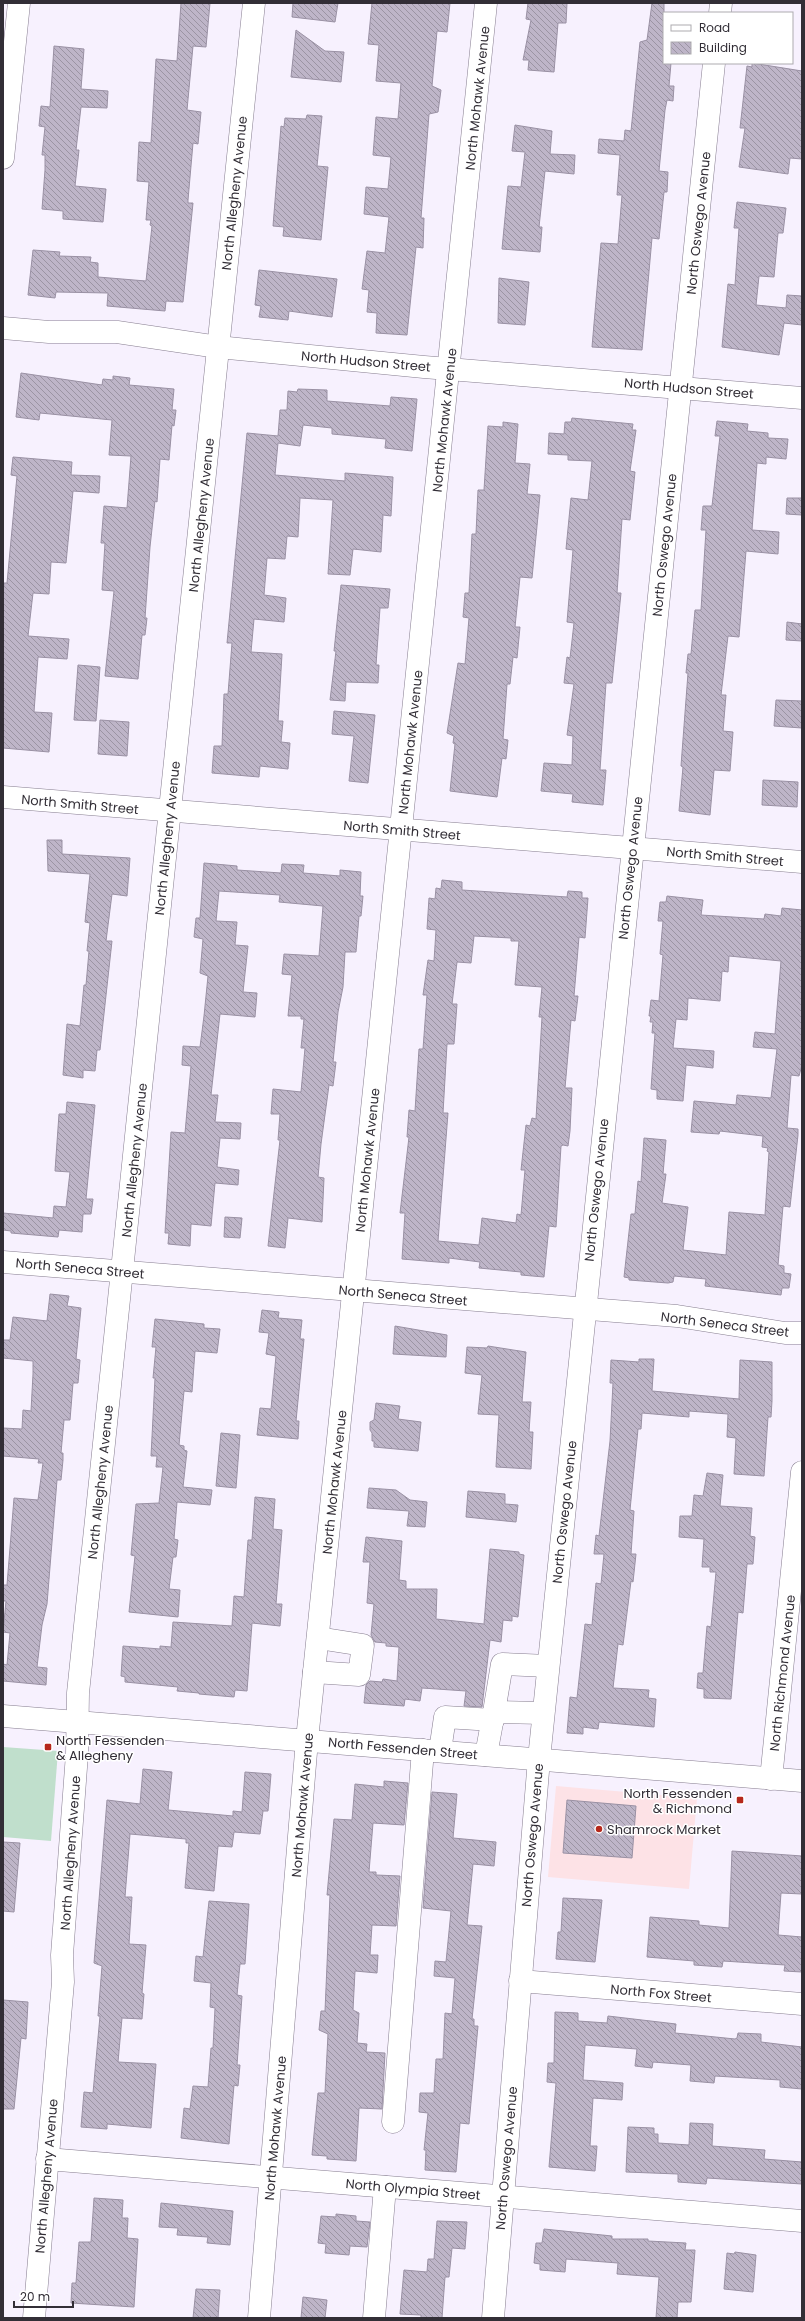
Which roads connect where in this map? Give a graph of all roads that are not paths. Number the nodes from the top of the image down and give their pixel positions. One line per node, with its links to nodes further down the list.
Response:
1 (19, 3): 5 (street)
2 (254, 3): 7 (street, North Allegheny Avenue)
3 (486, 3): 8 (street, North Mohawk Avenue)
4 (714, 64): 9 (street, North Oswego Avenue)
5 (3, 158)
6 (3, 328): 7 (street, North Hudson Street)
7 (218, 347): 8 (street, North Hudson Street); 12 (street, North Allegheny Avenue)
8 (449, 368): 9 (street, North Hudson Street); 13 (street, North Mohawk Avenue)
9 (680, 387): 10 (street, North Hudson Street); 14 (street, North Oswego Avenue)
10 (802, 398)
11 (3, 797): 12 (street, North Smith Street)
12 (170, 811): 13 (street, North Smith Street); 17 (street, North Allegheny Avenue)
13 (401, 830): 14 (street, North Smith Street); 18 (street, North Mohawk Avenue)
14 (632, 848): 15 (street, North Smith Street); 19 (street, North Oswego Avenue)
15 (802, 862)
16 (3, 1262): 17 (street, North Seneca Street)
17 (122, 1272): 18 (street, North Seneca Street); 28 (street, North Allegheny Avenue)
18 (354, 1291): 19 (street, North Seneca Street); 22 (street, North Mohawk Avenue)
19 (584, 1310): 20 (street, North Seneca Street); 23 (street, North Oswego Avenue)
20 (802, 1333)
21 (802, 1472): 33 (street, North Richmond Avenue)
22 (318, 1638): 24 (street, North Mohawk Avenue); 24 (street)
23 (548, 1666): 25 (street, North Oswego Avenue); 27 (street)
24 (314, 1672): 29 (street, North Mohawk Avenue)
25 (543, 1713): 27 (street); 32 (street, North Oswego Avenue)
26 (3, 1716): 28 (street, North Fessenden Street)
27 (493, 1716): 30 (street); 31 (street)
28 (78, 1722): 29 (street, North Fessenden Street); 38 (street, North Allegheny Avenue)
29 (307, 1740): 30 (street, North Fessenden Street); 39 (street, North Mohawk Avenue)
30 (431, 1750): 31 (street, North Fessenden Street); 37 (street)
31 (486, 1755): 32 (street, North Fessenden Street)
32 (538, 1759): 33 (street, North Fessenden Street); 35 (street, North Oswego Avenue)
33 (771, 1779): 34 (street, North Fessenden Street)
34 (802, 1781)
35 (520, 1981): 36 (street, North Fox Street); 41 (street, North Oswego Avenue)
36 (802, 2004)
37 (393, 2122)
38 (47, 2159): 39 (street, North Olympia Street); 43 (street, North Allegheny Avenue)
39 (271, 2177): 40 (street, North Olympia Street); 44 (street, North Mohawk Avenue)
40 (385, 2187): 41 (street, North Olympia Street); 45 (street)
41 (503, 2197): 42 (street, North Olympia Street); 46 (street, North Oswego Avenue)
42 (802, 2221)
43 (34, 2318)
44 (259, 2318)
45 (374, 2318)
46 (493, 2318)

